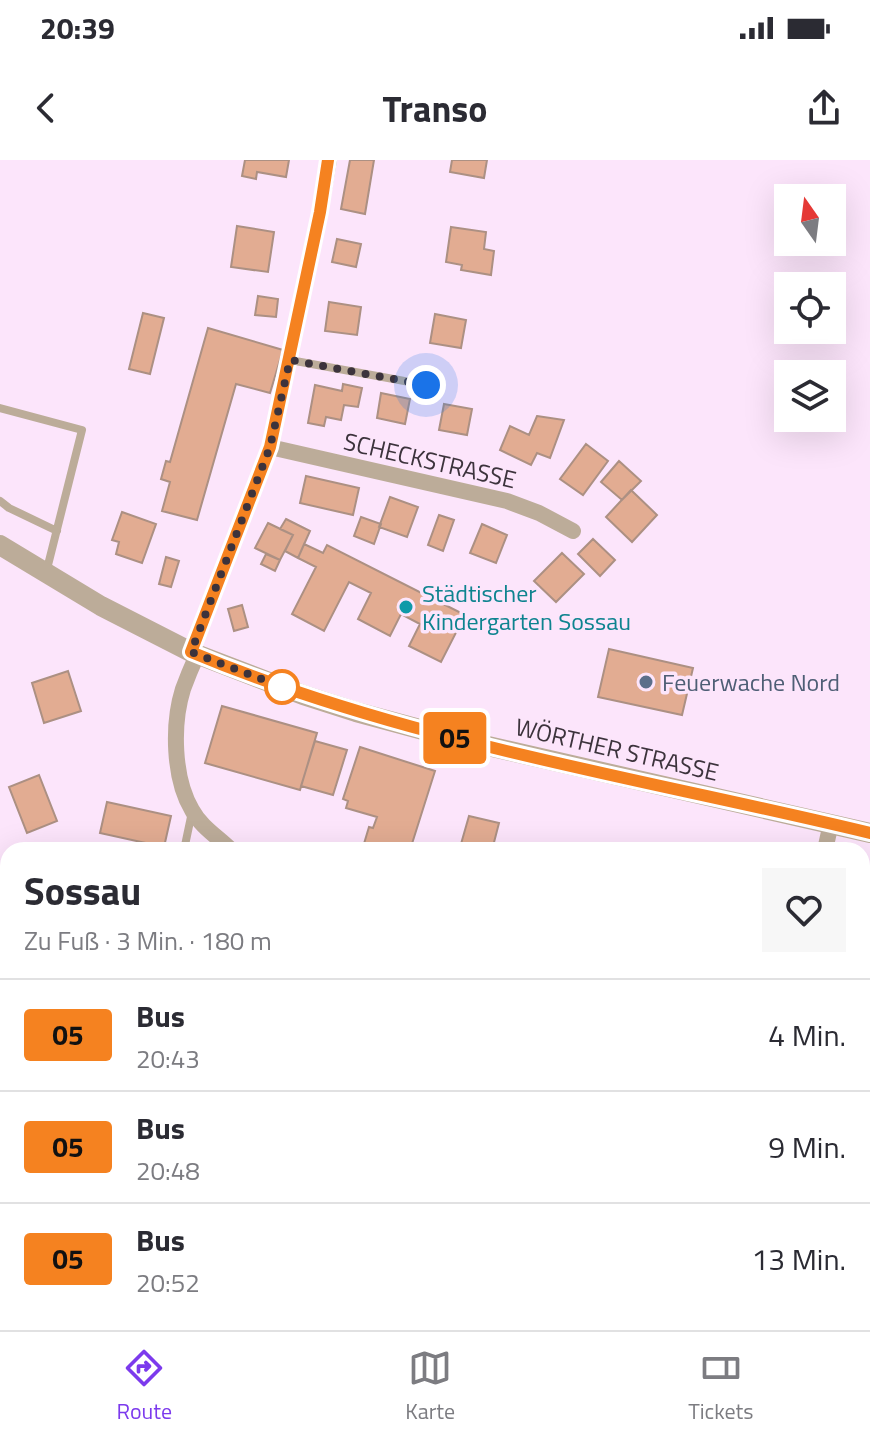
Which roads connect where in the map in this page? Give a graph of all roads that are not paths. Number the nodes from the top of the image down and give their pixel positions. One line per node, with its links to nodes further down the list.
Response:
1 (329, 160): 2 (street)
2 (290, 360): 3 (lane); 5 (street)
3 (426, 385)
4 (0, 408): 7 (lane)
5 (270, 447): 8 (street, SCHECKSTRASSE); 11 (street)
6 (0, 501): 7 (lane)
7 (57, 531): 10 (lane)
8 (573, 531)
9 (0, 545): 10 (street, WÖRTHER STRASSE)
10 (46, 574): 11 (street, WÖRTHER STRASSE)
11 (194, 654): 12 (street); 13 (street, WÖRTHER STRASSE)
12 (192, 811): 15 (lane); 16 (street)
13 (831, 823): 14 (street, WÖRTHER STRASSE); 17 (street)
14 (870, 833)
15 (186, 842)
16 (222, 842)
17 (827, 842)

